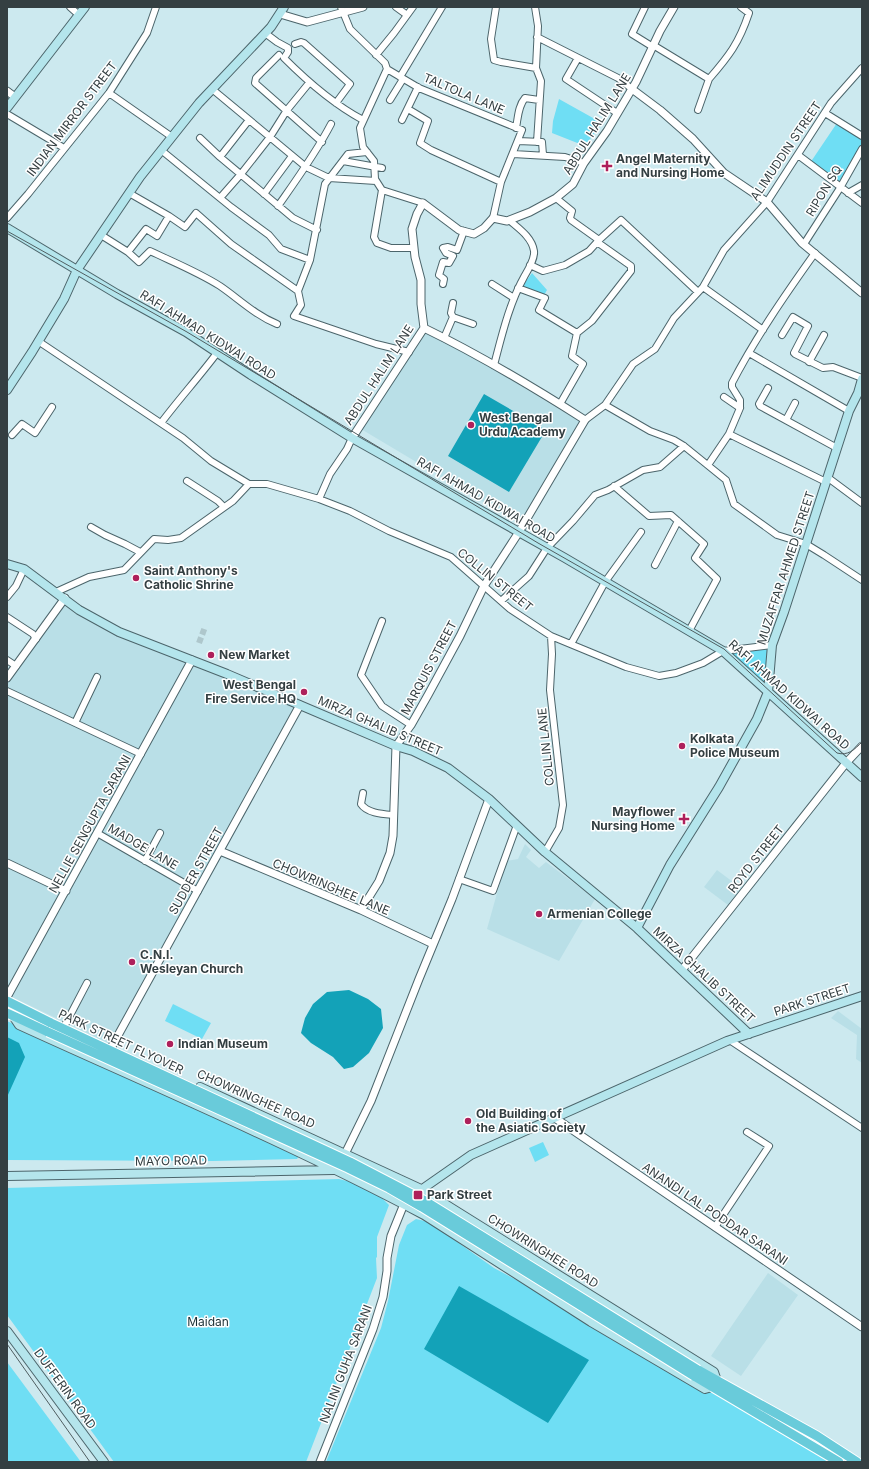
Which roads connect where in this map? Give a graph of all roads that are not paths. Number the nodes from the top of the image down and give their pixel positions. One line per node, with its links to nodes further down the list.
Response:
1 (70, 7): 15 (street)
2 (85, 7): 15 (main road)
3 (156, 7): 34 (street, INDIAN MIRROR STREET)
4 (363, 7): 13 (street)
5 (396, 7): 16 (street)
6 (413, 7): 16 (street)
7 (496, 7): 24 (street)
8 (534, 7): 18 (street)
9 (645, 7): 20 (street)
10 (674, 7): 20 (street, ABDUL HALIM LANE)
11 (741, 7): 28 (street)
12 (440, 8): 27 (street)
13 (342, 10): 14 (street); 22 (street, TALTOLA LANE)
14 (282, 11): 17 (main road)
15 (79, 15): 35 (main road)
16 (407, 15): 22 (street)
17 (265, 33): 29 (street); 31 (main road)
18 (537, 37): 23 (street); 24 (street)
19 (295, 44): 38 (street)
20 (653, 46): 28 (street); 32 (street, ABDUL HALIM LANE)
21 (279, 55): 41 (street)
22 (376, 55): 26 (street, TALTOLA LANE)
23 (578, 58): 32 (street); 43 (street)
24 (536, 68): 37 (street)
25 (862, 68): 44 (street, ALIMUDDIN STREET)
26 (387, 69): 27 (street, TALTOLA LANE); 47 (street)
27 (402, 78): 30 (street, TALTOLA LANE); 36 (street)
28 (709, 79): 42 (street)
29 (310, 83): 38 (street); 41 (street)
30 (418, 87): 40 (street); 50 (street, TALTOLA LANE)
31 (212, 89): 46 (street); 52 (main road)
32 (632, 89): 43 (street, ABDUL HALIM LANE); 84 (street)
33 (7, 91): 35 (street)
34 (108, 94): 52 (street); 58 (street, INDIAN MIRROR STREET)
35 (15, 97): 39 (main road)
36 (390, 100)
37 (539, 100): 50 (street); 57 (street)
38 (336, 103): 47 (street)
39 (7, 108)
40 (408, 109): 48 (street); 75 (street)
41 (287, 110): 53 (street); 56 (street)
42 (698, 110)
43 (618, 113): 68 (street, ABDUL HALIM LANE)
44 (825, 113): 51 (street); 64 (street, ALIMUDDIN STREET)
45 (7, 114): 58 (street)
46 (250, 120): 53 (street); 66 (street)
47 (363, 120): 61 (street)
48 (402, 120)
49 (331, 124): 56 (street)
50 (516, 128): 55 (street, TALTOLA LANE)
51 (862, 136)
52 (172, 137): 60 (main road)
53 (270, 137): 65 (street); 72 (street)
54 (200, 138): 66 (street)
55 (518, 141): 57 (street); 62 (street, TALTOLA LANE)
56 (322, 142): 70 (street)
57 (537, 142): 63 (street)
58 (64, 148): 89 (street, INDIAN MIRROR STREET)
59 (862, 149): 77 (street, RIPON SQ)
60 (161, 150): 79 (main road); 82 (street)
61 (367, 152): 67 (street); 69 (street)
62 (513, 154): 63 (street); 75 (street, TALTOLA LANE)
63 (543, 155): 68 (street)
64 (798, 155): 77 (street); 84 (street, ALIMUDDIN STREET)
65 (292, 156): 70 (street); 81 (street)
66 (220, 157): 72 (street)
67 (343, 161): 69 (street); 73 (street)
68 (584, 163): 83 (street, ABDUL HALIM LANE)
69 (374, 166): 71 (street); 74 (street)
70 (306, 167): 73 (street); 87 (street)
71 (382, 168)
72 (241, 174): 81 (street); 82 (street)
73 (329, 178): 74 (street); 93 (street)
74 (376, 181): 78 (street)
75 (501, 182): 90 (street, TALTOLA LANE)
76 (862, 185): 80 (street)
77 (840, 188): 80 (street); 97 (street, RIPON SQ)
78 (382, 190): 85 (street); 98 (street)
79 (129, 193): 88 (street); 95 (main road)
80 (848, 193): 86 (street)
81 (264, 194): 87 (street)
82 (220, 198): 101 (street)
83 (556, 198): 91 (street, ABDUL HALIM LANE); 96 (street)
84 (767, 202): 97 (street); 107 (street, ALIMUDDIN STREET)
85 (423, 203): 94 (street); 98 (street, ABDUL HALIM LANE)
86 (862, 203)
87 (278, 206): 93 (street)
88 (169, 216): 99 (street); 108 (street)
89 (7, 218)
90 (493, 218): 91 (street, ABDUL HALIM LANE); 94 (street)
91 (509, 220): 102 (street)
92 (7, 228): 103 (main road, RAFI AHMAD KIDWAI ROAD)
93 (316, 230): 101 (street)
94 (464, 232): 104 (street)
95 (101, 234): 99 (street); 103 (main road)
96 (598, 241): 102 (street); 107 (street); 117 (street)
97 (804, 244): 100 (street)
98 (414, 248): 115 (street, ABDUL HALIM LANE)
99 (128, 252): 113 (street)
100 (815, 253): 109 (street); 116 (street)
101 (310, 260): 108 (street)
102 (530, 265): 106 (street)
103 (78, 270): 121 (main road); 123 (main road, RAFI AHMAD KIDWAI ROAD)
104 (443, 284)
105 (492, 284): 110 (street)
106 (518, 288): 110 (street); 117 (street)
107 (701, 289): 116 (street); 134 (street, ALIMUDDIN STREET)
108 (298, 291): 122 (street)
109 (862, 293)
110 (514, 298): 126 (street)
111 (453, 303): 112 (street)
112 (453, 317): 114 (street); 120 (street)
113 (277, 324)
114 (473, 324)
115 (424, 328): 120 (street); 122 (street, ABDUL HALIM LANE)
116 (763, 330): 124 (street)
117 (577, 332): 132 (street)
118 (782, 335): 125 (street)
119 (824, 335): 125 (street)
120 (444, 338): 126 (street)
121 (38, 341): 129 (main road); 140 (street)
122 (409, 352): 143 (street, ABDUL HALIM LANE)
123 (217, 353): 140 (street); 143 (main road, RAFI AHMAD KIDWAI ROAD)
124 (749, 353): 136 (street); 137 (street)
125 (809, 362): 127 (street)
126 (494, 365): 132 (street)
127 (862, 378): 130 (main road, MUZAFFAR AHMED STREET)
128 (768, 388): 139 (street)
129 (7, 390)
130 (860, 391): 137 (main road, MUZAFFAR AHMED STREET)
131 (724, 397): 136 (street)
132 (560, 404): 138 (street)
133 (795, 404): 139 (street)
134 (605, 405): 138 (street, ALIMUDDIN STREET); 144 (street)
135 (52, 407): 142 (street)
136 (740, 408): 141 (street)
137 (849, 410): 145 (main road, MUZAFFAR AHMED STREET)
138 (585, 420): 157 (street, ALIMUDDIN STREET)
139 (786, 420): 145 (street)
140 (161, 423): 149 (street)
141 (729, 434): 146 (street); 147 (street)
142 (12, 435)
143 (352, 438): 151 (street); 157 (main road, RAFI AHMAD KIDWAI ROAD)
144 (684, 446): 146 (street); 150 (street)
145 (836, 448): 147 (main road, MUZAFFAR AHMED STREET)
146 (708, 465): 158 (street)
147 (826, 480): 152 (street); 158 (main road, MUZAFFAR AHMED STREET)
148 (187, 481): 153 (street)
149 (249, 484): 151 (street, COLLIN STREET); 153 (street)
150 (614, 486): 154 (street); 159 (street)
151 (319, 499): 166 (street, COLLIN STREET)
152 (862, 502)
153 (224, 507): 160 (street)
154 (678, 521): 162 (street); 173 (street)
155 (91, 527): 160 (street)
156 (641, 532): 165 (street)
157 (518, 533): 159 (main road, RAFI AHMAD KIDWAI ROAD); 166 (street, MARQUIS STREET)
158 (806, 544): 164 (street); 177 (main road, MUZAFFAR AHMED STREET)
159 (547, 548): 165 (main road, RAFI AHMAD KIDWAI ROAD); 170 (street)
160 (140, 552): 167 (street)
161 (7, 564): 163 (main road, MIRZA GHALIB STREET)
162 (655, 565)
163 (24, 568): 167 (main road, MIRZA GHALIB STREET); 168 (street)
164 (862, 580)
165 (605, 582): 173 (main road, RAFI AHMAD KIDWAI ROAD); 176 (street)
166 (484, 586): 170 (street, COLLIN STREET); 188 (street, MARQUIS STREET)
167 (56, 592): 169 (main road, MIRZA GHALIB STREET)
168 (7, 597)
169 (65, 598): 175 (street); 180 (main road, MIRZA GHALIB STREET)
170 (501, 601): 174 (street, COLLIN STREET)
171 (7, 617): 175 (street)
172 (382, 621): 188 (street)
173 (689, 631): 178 (main road, RAFI AHMAD KIDWAI ROAD)
174 (551, 636): 176 (street, COLLIN STREET); 201 (street, COLLIN LANE)
175 (36, 639): 181 (street)
176 (571, 644): 178 (street, COLLIN STREET)
177 (772, 645): 178 (street, COLLIN STREET); 185 (main road, MUZAFFAR AHMED STREET)
178 (723, 650): 185 (main road, RAFI AHMAD KIDWAI ROAD)
179 (7, 660): 181 (street)
180 (192, 660): 186 (main road, MIRZA GHALIB STREET); 191 (street, NELLIE SENGUPTA SARANI)
181 (16, 666): 183 (street)
182 (97, 677): 187 (street)
183 (7, 678)
184 (7, 691): 187 (street)
185 (768, 692): 192 (main road, RAFI AHMAD KIDWAI ROAD); 208 (main road, MUZAFFAR AHMED STREET)
186 (300, 705): 189 (main road, MIRZA GHALIB STREET); 200 (street, SUDDER STREET)
187 (75, 723): 191 (street)
188 (411, 725): 189 (street, MARQUIS STREET)
189 (396, 746): 195 (main road, MIRZA GHALIB STREET); 196 (street)
190 (862, 746): 192 (street, ROYD STREET)
191 (141, 754): 198 (street, NELLIE SENGUPTA SARANI)
192 (846, 763): 193 (main road, RAFI AHMAD KIDWAI ROAD); 210 (street, ROYD STREET)
193 (862, 777)
194 (363, 793): 196 (street)
195 (489, 799): 197 (main road, MIRZA GHALIB STREET); 204 (street)
196 (393, 815): 207 (street)
197 (517, 825): 201 (main road, MIRZA GHALIB STREET); 204 (street)
198 (97, 833): 202 (street, MADGE LANE); 205 (street, NELLIE SENGUPTA SARANI)
199 (160, 833): 202 (street)
200 (220, 851): 206 (street, SUDDER STREET); 207 (street, CHOWRINGHEE LANE)
201 (545, 852): 208 (main road, MIRZA GHALIB STREET)
202 (145, 861): 206 (street, MADGE LANE)
203 (7, 863): 205 (street)
204 (459, 879): 209 (street)
205 (66, 891): 213 (street, NELLIE SENGUPTA SARANI)
206 (198, 891): 221 (street, SUDDER STREET)
207 (361, 910): 209 (street, CHOWRINGHEE LANE)
208 (637, 928): 210 (main road, MIRZA GHALIB STREET)
209 (433, 944): 225 (street)
210 (682, 970): 219 (main road, MIRZA GHALIB STREET)
211 (87, 983): 217 (street)
212 (862, 996): 219 (main road, PARK STREET)
213 (7, 997)
214 (7, 1002): 215 (main road)
215 (17, 1006): 217 (main road, CHOWRINGHEE ROAD); 218 (main road, PARK STREET FLYOVER)
216 (10, 1015): 218 (main road, PARK STREET FLYOVER); 226 (main road, CHOWRINGHEE ROAD)
217 (65, 1025): 221 (main road, CHOWRINGHEE ROAD)
218 (50, 1027): 235 (main road, PARK STREET FLYOVER, bridge)
219 (749, 1034): 220 (main road, PARK STREET)
220 (731, 1041): 222 (main road, PARK STREET); 223 (street)
221 (112, 1048): 225 (main road, CHOWRINGHEE ROAD)
222 (555, 1118): 228 (main road, PARK STREET); 230 (street, ANANDI LAL PODDAR SARANI)
223 (862, 1128)
224 (747, 1132): 230 (street)
225 (346, 1153): 226 (street); 228 (main road, CHOWRINGHEE ROAD)
226 (336, 1170): 227 (main road, MAYO ROAD); 229 (main road, CHOWRINGHEE ROAD)
227 (7, 1176)
228 (421, 1189): 229 (main road, PARK STREET); 231 (main road, CHOWRINGHEE ROAD)
229 (404, 1204): 232 (main road, CHOWRINGHEE ROAD); 237 (street, NALINI GUHA SARANI)
230 (715, 1227): 233 (street, ANANDI LAL PODDAR SARANI)
231 (554, 1272): 232 (main road); 235 (main road, CHOWRINGHEE ROAD)
232 (541, 1290): 235 (main road, CHOWRINGHEE ROAD)
233 (861, 1325)
234 (7, 1331): 236 (main road, DUFFERIN ROAD)
235 (714, 1384): 238 (main road, CHOWRINGHEE ROAD); 239 (main road, CHOWRINGHEE ROAD)
236 (104, 1462)
237 (320, 1462)
238 (839, 1462)
239 (857, 1462)

